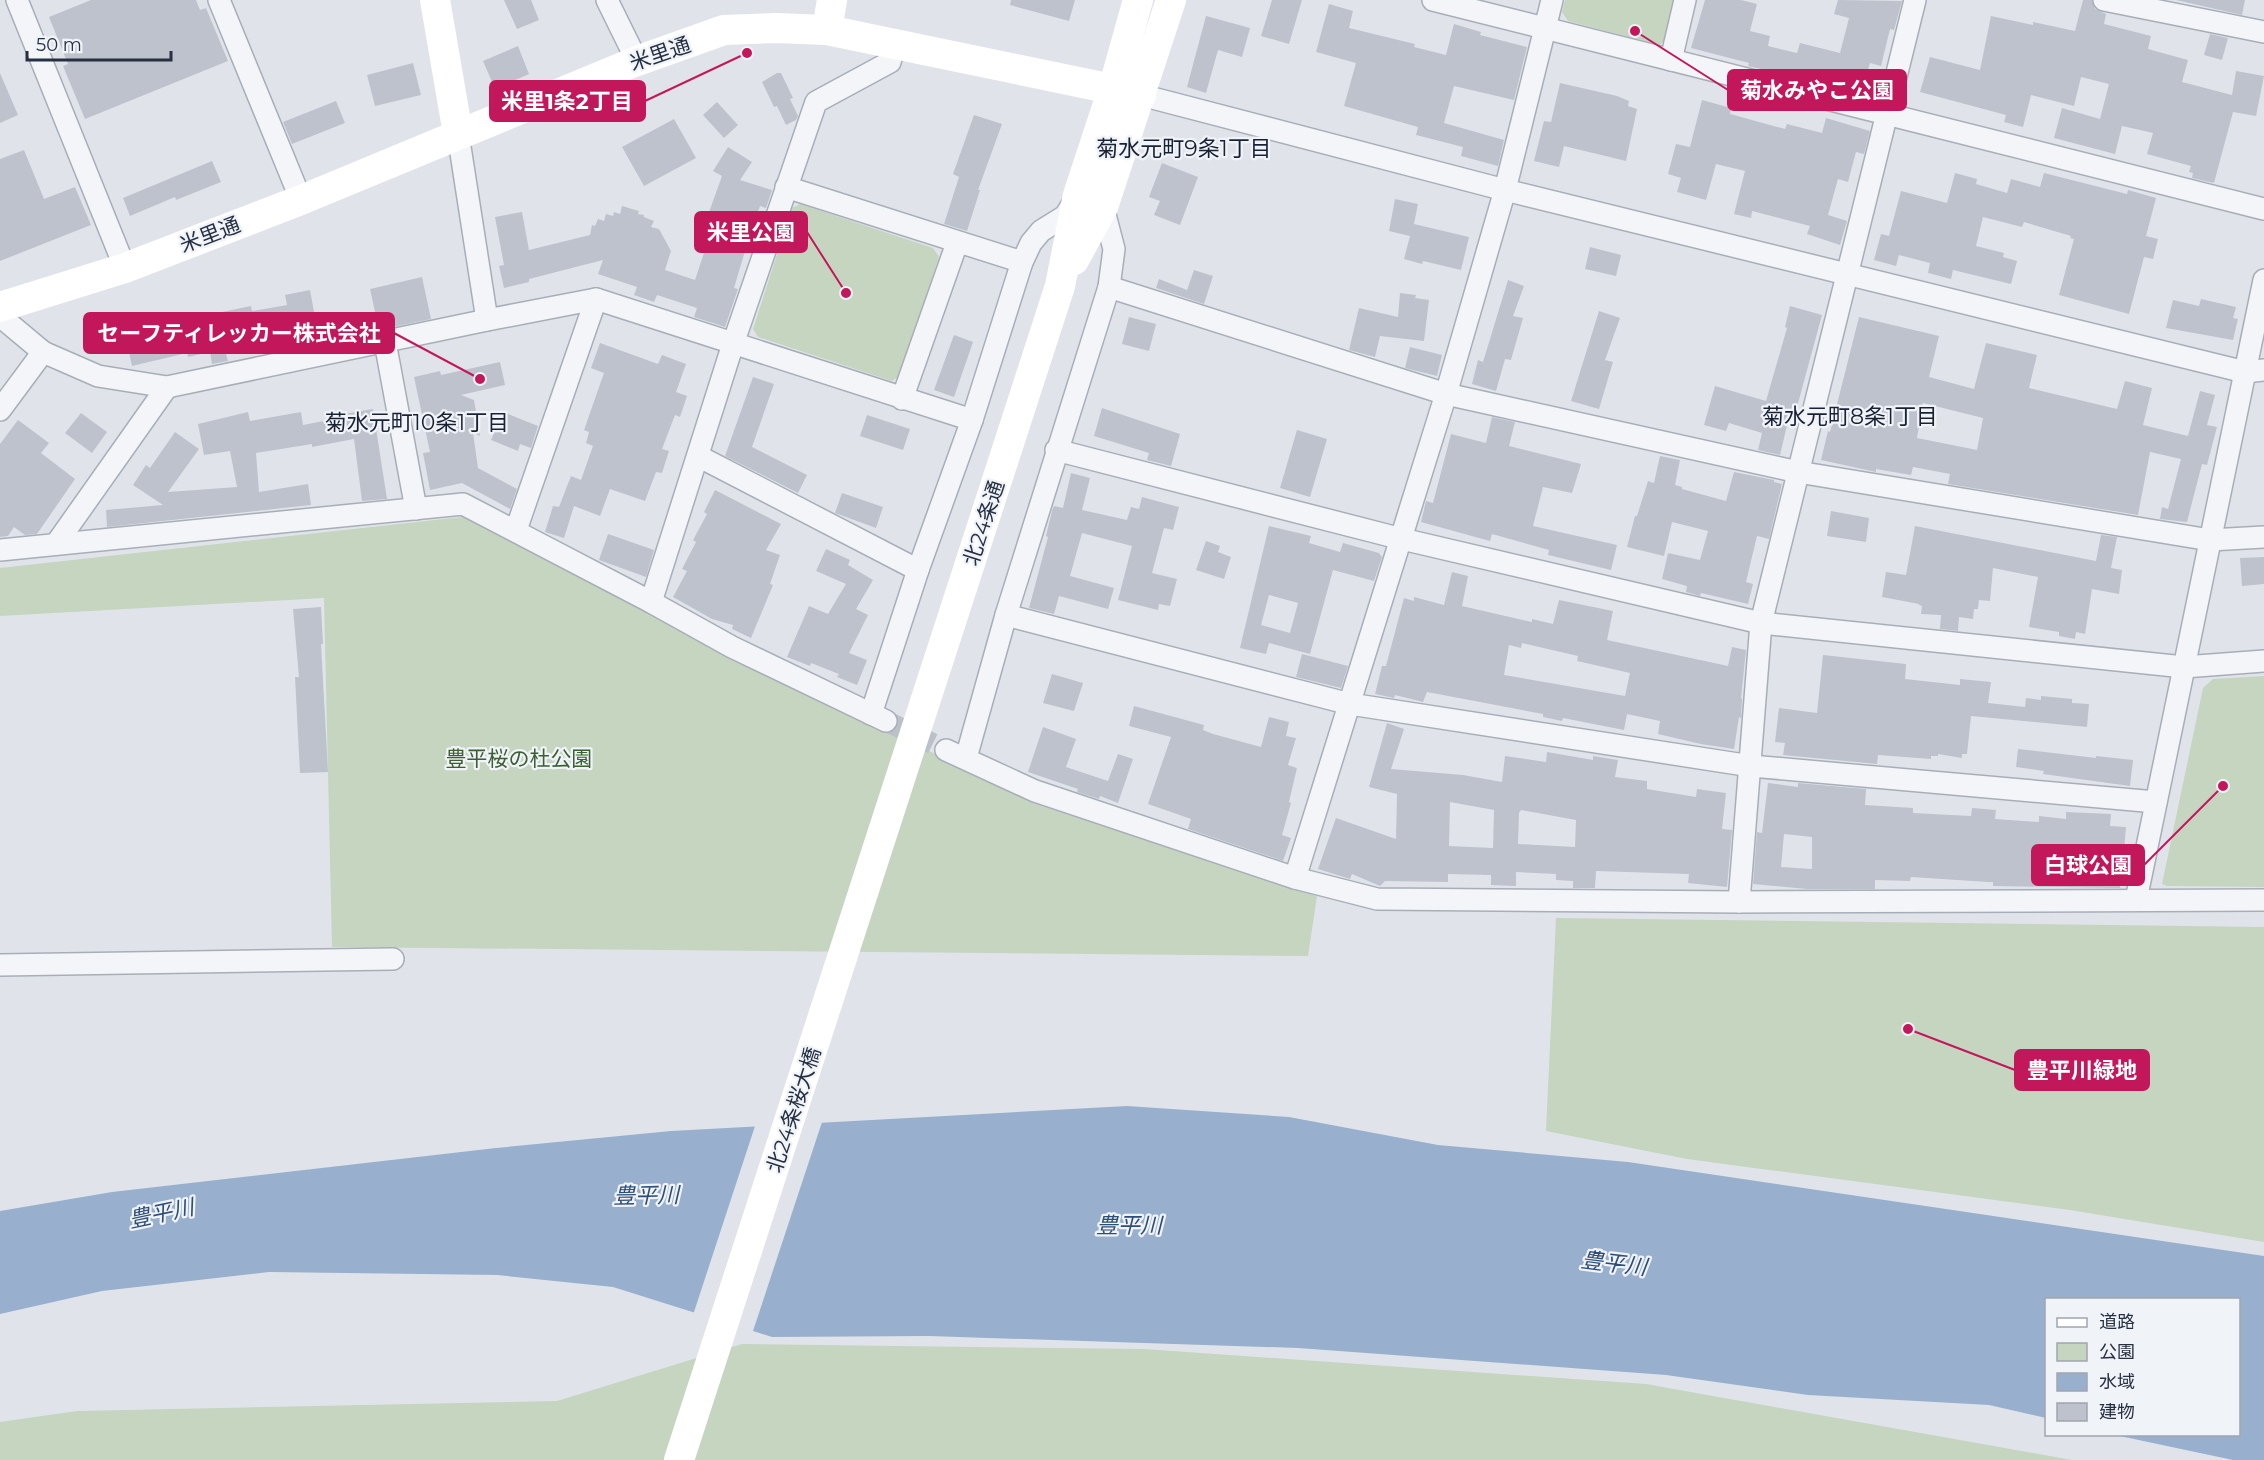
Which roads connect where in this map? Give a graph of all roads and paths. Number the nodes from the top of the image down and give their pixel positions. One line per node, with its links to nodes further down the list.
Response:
1 (17, 0): 29 (street)
2 (219, 0): 24 (street)
3 (435, 0): 21 (street)
4 (607, 0): 18 (street)
5 (832, 0): 14 (street)
6 (1138, 0): 19 (street)
7 (1171, 0): 19 (street)
8 (1433, 0): 13 (street)
9 (1552, 0): 13 (street)
10 (1685, 0): 17 (street)
11 (1915, 0): 20 (street)
12 (2104, 0): 15 (street)
13 (1545, 28): 17 (street); 23 (street)
14 (827, 30): 16 (street, 米里通); 18 (street, 米里通)
15 (2264, 32)
16 (895, 44): 19 (street, 米里通); 22 (street)
17 (1671, 60): 20 (street)
18 (637, 61): 21 (street, 米里通)
19 (1127, 92): 23 (street); 25 (street, 北24条通)
20 (1887, 114): 26 (street); 30 (street)
21 (458, 134): 24 (street, 米里通); 36 (street)
22 (786, 188): 27 (street); 38 (street)
23 (1505, 190): 30 (street); 42 (street)
24 (301, 200): 29 (street, 米里通)
25 (1090, 201): 28 (street); 32 (street); 65 (street, 北24条通)
26 (2264, 209)
27 (957, 243): 28 (street); 43 (street)
28 (1022, 262): 45 (street)
29 (125, 268): 34 (street, 米里通)
30 (1847, 274): 40 (street); 48 (street)
31 (2264, 280): 40 (street)
32 (1109, 288): 42 (street); 46 (street)
33 (596, 299): 36 (street); 38 (street); 50 (street)
34 (0, 308)
35 (0, 316): 39 (street)
36 (487, 320): 37 (street)
37 (385, 342): 41 (street); 49 (street)
38 (733, 344): 43 (street); 47 (street)
39 (43, 352): 41 (street); 44 (street)
40 (2254, 371): 53 (street)
41 (167, 387): 54 (street)
42 (1446, 394): 48 (street); 52 (street)
43 (902, 399): 45 (street)
44 (0, 410)
45 (972, 420): 56 (street)
46 (1056, 450): 52 (street); 58 (street)
47 (698, 456): 56 (street); 57 (street)
48 (1798, 472): 53 (street); 59 (street)
49 (416, 509): 50 (street); 54 (street)
50 (516, 530): 57 (street)
51 (2264, 537): 53 (street)
52 (1402, 539): 59 (street); 62 (street)
53 (2210, 540): 61 (street)
54 (56, 544): 55 (street)
55 (0, 550)
56 (918, 570): 57 (street)
57 (651, 602)
58 (1006, 615): 62 (street); 64 (street)
59 (1761, 623): 61 (street); 66 (street)
60 (2264, 661): 61 (street)
61 (2184, 667): 67 (street)
62 (1350, 704): 66 (street); 68 (street)
63 (946, 750): 64 (street)
64 (966, 758): 68 (street)
65 (908, 759): 74 (street, 北24条桜大橋)
66 (1751, 766): 67 (street); 71 (street)
67 (2156, 802): 69 (street)
68 (1295, 878): 71 (street)
69 (2136, 900): 70 (street); 71 (street)
70 (2264, 900)
71 (1739, 902)
72 (393, 959): 73 (street)
73 (0, 965)
74 (679, 1460)

